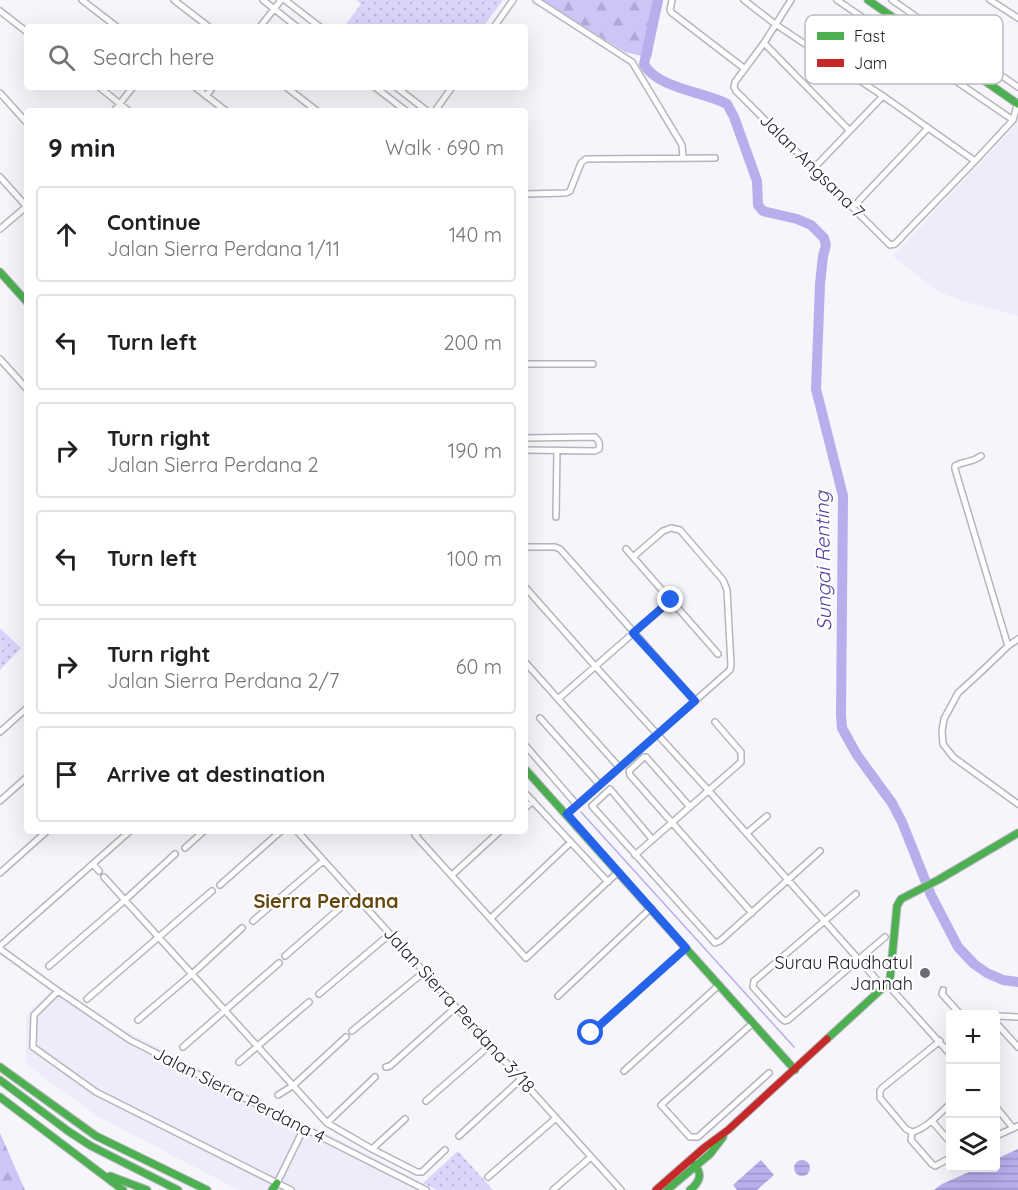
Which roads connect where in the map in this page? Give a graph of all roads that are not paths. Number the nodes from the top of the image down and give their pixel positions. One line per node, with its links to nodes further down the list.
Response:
1 (82, 0): 20 (street)
2 (174, 0): 21 (street)
3 (262, 0): 14 (street)
4 (283, 0): 14 (street); 24 (street)
5 (513, 0): 25 (street)
6 (536, 0): 60 (street)
7 (672, 0): 30 (street)
8 (744, 0): 26 (street)
9 (791, 0): 26 (street)
10 (837, 0): 16 (street)
11 (868, 0): 17 (main road)
12 (892, 0): 18 (street)
13 (990, 0): 19 (street)
14 (274, 9): 22 (street); 23 (street)
15 (0, 11): 27 (street)
16 (859, 15)
17 (890, 15)
18 (914, 15)
19 (1018, 18)
20 (113, 24)
21 (205, 24)
22 (262, 24)
23 (293, 24)
24 (316, 24)
25 (496, 24)
26 (775, 24): 28 (street); 29 (street)
27 (24, 30)
28 (764, 43): 30 (street); 59 (street)
29 (805, 44)
30 (745, 69): 63 (street, Jalan Angsana 7)
31 (1003, 77): 35 (street)
32 (865, 84): 46 (street)
33 (960, 84): 57 (street)
34 (990, 84): 47 (main road)
35 (1018, 87)
36 (103, 90): 48 (street)
37 (131, 90): 48 (street)
38 (199, 90): 45 (street)
39 (211, 90): 45 (street)
40 (290, 90): 52 (street)
41 (379, 90): 53 (street)
42 (400, 90): 54 (street)
43 (450, 90): 55 (street)
44 (0, 93): 56 (street)
45 (206, 96): 51 (street)
46 (883, 96): 58 (street); 59 (street)
47 (1018, 103): 57 (street)
48 (120, 104): 49 (street); 50 (street)
49 (117, 108)
50 (125, 108)
51 (222, 108)
52 (313, 108)
53 (402, 108)
54 (423, 108)
55 (437, 108)
56 (24, 120)
57 (1013, 120): 62 (street)
58 (928, 128): 62 (street); 67 (street)
59 (849, 130): 63 (street)
60 (683, 158): 61 (street); 65 (street)
61 (715, 158)
62 (975, 161): 67 (street, Jalan Angsana 7)
63 (814, 168): 67 (street, Jalan Angsana 7)
64 (0, 177): 66 (street)
65 (528, 194)
66 (24, 204)
67 (853, 207)
68 (24, 209): 69 (street)
69 (0, 229)
70 (0, 272): 71 (main road)
71 (24, 299)
72 (0, 358): 75 (street)
73 (528, 364): 74 (street)
74 (593, 364)
75 (24, 386)
76 (528, 438): 78 (street)
77 (528, 450): 78 (street)
78 (557, 450): 80 (street)
79 (981, 456): 88 (street)
80 (556, 517)
81 (528, 547): 86 (street)
82 (626, 549): 83 (street)
83 (633, 557): 85 (street); 93 (street)
84 (528, 590): 91 (street)
85 (671, 600): 86 (street); 89 (street)
86 (633, 633): 91 (street); 93 (street)
87 (1018, 639): 88 (street)
88 (1008, 646): 108 (street)
89 (718, 654)
90 (528, 665): 92 (street)
91 (595, 666): 92 (street); 98 (street)
92 (558, 699): 100 (street)
93 (695, 701): 98 (street)
94 (24, 711): 97 (street)
95 (540, 718): 103 (street)
96 (715, 722): 104 (street)
97 (0, 732)
98 (657, 735): 100 (street); 104 (street)
99 (528, 748): 110 (street)
100 (619, 767): 103 (street)
101 (528, 772): 112 (main road)
102 (24, 780): 106 (street)
103 (600, 785): 110 (street)
104 (709, 790): 111 (street); 115 (street)
105 (528, 796): 107 (street)
106 (0, 801)
107 (533, 801): 109 (street); 125 (street)
108 (1018, 804)
109 (528, 805)
110 (577, 805): 112 (street)
111 (690, 807): 114 (street); 114 (street)
112 (567, 814): 133 (main road)
113 (767, 816): 115 (street)
114 (672, 822): 124 (street); 145 (street)
115 (747, 833): 137 (street)
116 (1018, 833): 162 (main road)
117 (43, 834): 134 (street)
118 (127, 834): 131 (street)
119 (201, 834): 126 (street)
120 (278, 834): 139 (street)
121 (300, 834): 130 (street, Jalan Sierra Perdana 3/18)
122 (419, 834): 135 (street)
123 (497, 834): 135 (street)
124 (652, 839): 129 (street); 129 (street)
125 (571, 843): 138 (street); 146 (street)
126 (185, 848)
127 (820, 851): 137 (street)
128 (176, 854): 143 (street)
129 (635, 855): 145 (street)
130 (323, 861): 142 (street, Jalan Sierra Perdana 3/18); 147 (street)
131 (93, 864): 132 (street); 153 (street)
132 (99, 871)
133 (618, 872): 138 (street); 144 (main road)
134 (0, 873)
135 (452, 875): 146 (street)
136 (104, 877): 143 (street)
137 (788, 880): 145 (street); 148 (street)
138 (608, 882): 146 (street)
139 (220, 885)
140 (212, 891): 152 (street)
141 (856, 894): 148 (street)
142 (355, 895): 150 (street, Jalan Sierra Perdana 3/18); 155 (street)
143 (126, 900): 152 (street); 158 (street)
144 (651, 908): 154 (main road); 167 (street)
145 (752, 913)
146 (491, 918)
147 (253, 921)
148 (825, 921): 156 (street); 156 (street)
149 (242, 928): 160 (street)
150 (390, 934): 159 (street, Jalan Sierra Perdana 3/18); 166 (street)
151 (885, 937): 156 (street)
152 (159, 938): 160 (street); 168 (street)
153 (1, 943): 165 (street, Jalan Sierra Perdana 4)
154 (686, 948): 163 (main road); 180 (street)
155 (285, 956)
156 (859, 959): 161 (street)
157 (279, 963): 171 (street)
158 (49, 966)
159 (424, 972): 170 (street, Jalan Sierra Perdana 3/18); 179 (street)
160 (192, 974): 171 (street); 175 (street)
161 (876, 979)
162 (888, 984): 183 (street); 192 (main road)
163 (719, 985): 177 (main road); 193 (street)
164 (943, 990): 172 (street)
165 (58, 992): 209 (street, Jalan Sierra Perdana 4); 223 (street)
166 (319, 994)
167 (558, 996)
168 (87, 999)
169 (309, 1002): 185 (street)
170 (456, 1007): 184 (street, Jalan Sierra Perdana 3/18); 191 (street)
171 (225, 1010): 185 (street); 186 (street)
172 (956, 1010)
173 (1000, 1017): 176 (street)
174 (1018, 1017): 176 (street)
175 (138, 1020)
176 (1007, 1021): 181 (street)
177 (753, 1023): 192 (main road); 194 (street)
178 (1000, 1027): 181 (street)
179 (352, 1031)
180 (591, 1033)
181 (1005, 1033): 187 (street)
182 (346, 1037): 198 (street)
183 (940, 1041): 188 (street); 211 (street)
184 (490, 1045): 196 (street, Jalan Sierra Perdana 3/18); 201 (street)
185 (257, 1046): 189 (street); 198 (street)
186 (183, 1047)
187 (1018, 1047)
188 (946, 1048)
189 (239, 1062)
190 (0, 1067): 227 (main road)
191 (386, 1067)
192 (795, 1070): 210 (main road)
193 (624, 1071)
194 (769, 1073)
195 (375, 1077): 207 (street)
196 (521, 1079): 204 (street, Jalan Sierra Perdana 3/18); 213 (street)
197 (0, 1080): 226 (main road)
198 (294, 1085): 199 (street); 207 (street)
199 (278, 1095)
200 (0, 1097): 221 (main road)
201 (426, 1101)
202 (946, 1108): 206 (street)
203 (1000, 1111): 208 (street)
204 (556, 1118): 217 (street, Jalan Sierra Perdana 3/18); 222 (street)
205 (405, 1119): 215 (street)
206 (932, 1121): 211 (street); 214 (street)
207 (327, 1123): 215 (street)
208 (1016, 1127): 212 (street)
209 (304, 1128): 223 (street); 229 (street, Jalan Sierra Perdana 4)
210 (728, 1130): 218 (main road); 220 (main road)
211 (912, 1132): 219 (street)
212 (1000, 1134)
213 (459, 1136)
214 (946, 1136)
215 (372, 1149): 216 (street)
216 (445, 1150)
217 (591, 1157): 230 (street); 231 (street, Jalan Sierra Perdana 3/18)
218 (690, 1160): 220 (main road); 232 (main road)
219 (946, 1161)
220 (696, 1166): 233 (main road); 234 (main road)
221 (100, 1172): 224 (main road); 225 (main road)
222 (489, 1177)
223 (275, 1188): 228 (street)
224 (123, 1190)
225 (147, 1190)
226 (178, 1190)
227 (207, 1190)
228 (291, 1190)
229 (426, 1190)
230 (553, 1190)
231 (621, 1190)
232 (656, 1190)
233 (666, 1190)
234 (690, 1190)

